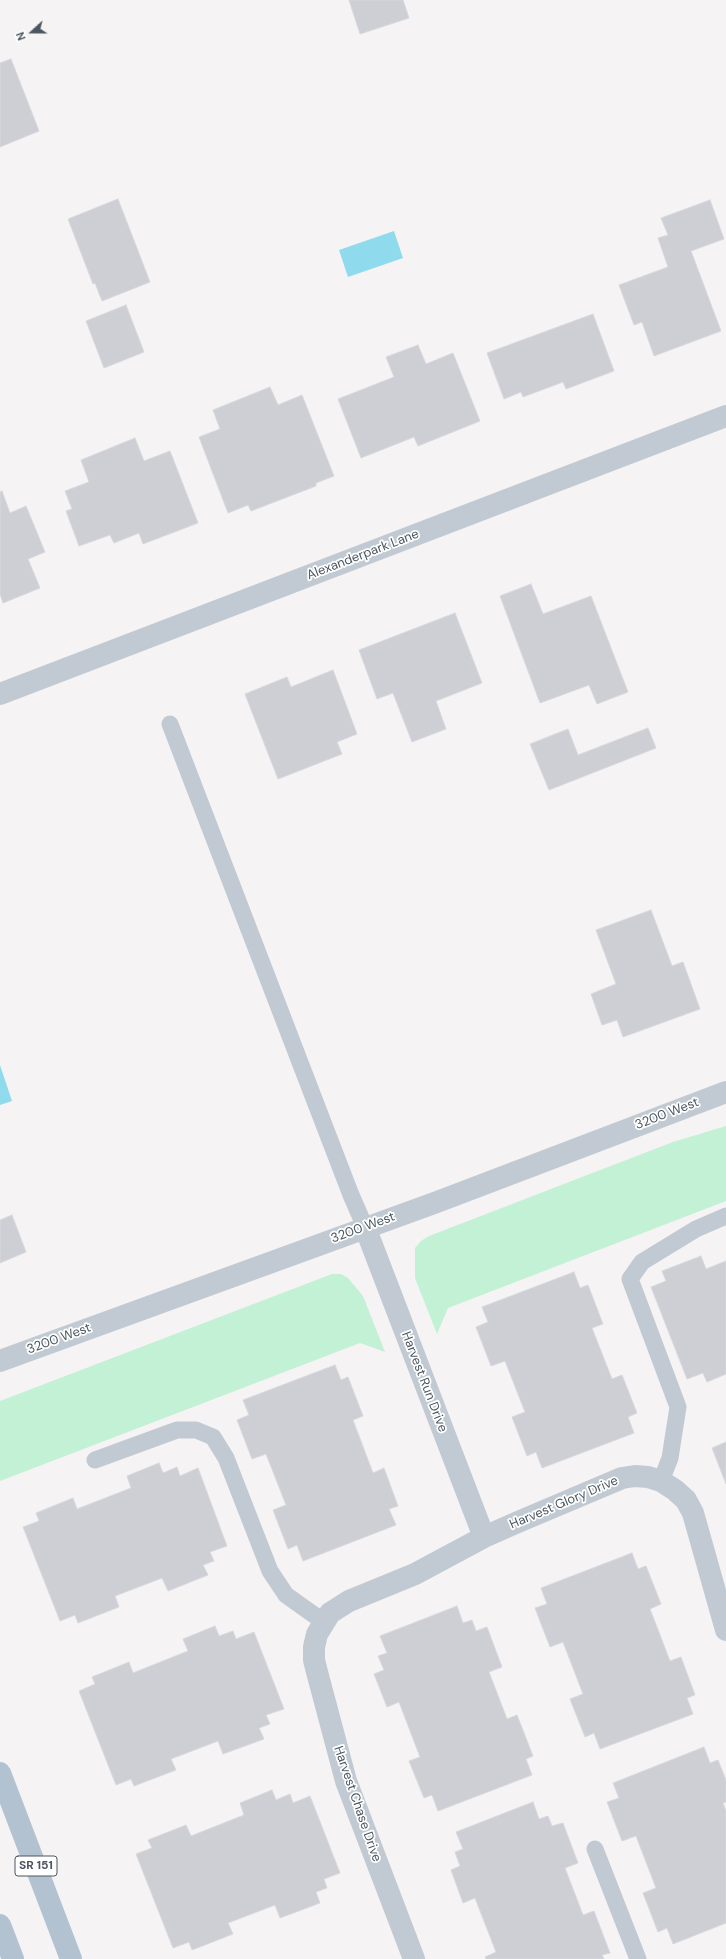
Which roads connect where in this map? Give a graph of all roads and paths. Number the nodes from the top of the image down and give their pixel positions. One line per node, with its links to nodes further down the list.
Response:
1 (726, 416): 2 (street, Alexanderpark Lane)
2 (0, 694)
3 (170, 724): 6 (lane)
4 (726, 1092): 6 (street, 3200 West)
5 (726, 1216): 9 (lane)
6 (365, 1227): 7 (street, 3200 West); 10 (street, Harvest Run Drive)
7 (0, 1361)
8 (95, 1460): 11 (lane)
9 (661, 1481): 10 (street, Harvest Glory Drive); 12 (street, Harvest Glory Drive)
10 (484, 1537): 11 (street, Harvest Glory Drive)
11 (324, 1622): 18 (street, Harvest Chase Drive)
12 (726, 1630)
13 (0, 1772): 17 (main road, SR 151)
14 (595, 1849): 19 (lane)
15 (0, 1925): 16 (main road)
16 (13, 1959)
17 (71, 1959)
18 (414, 1959)
19 (638, 1959)

